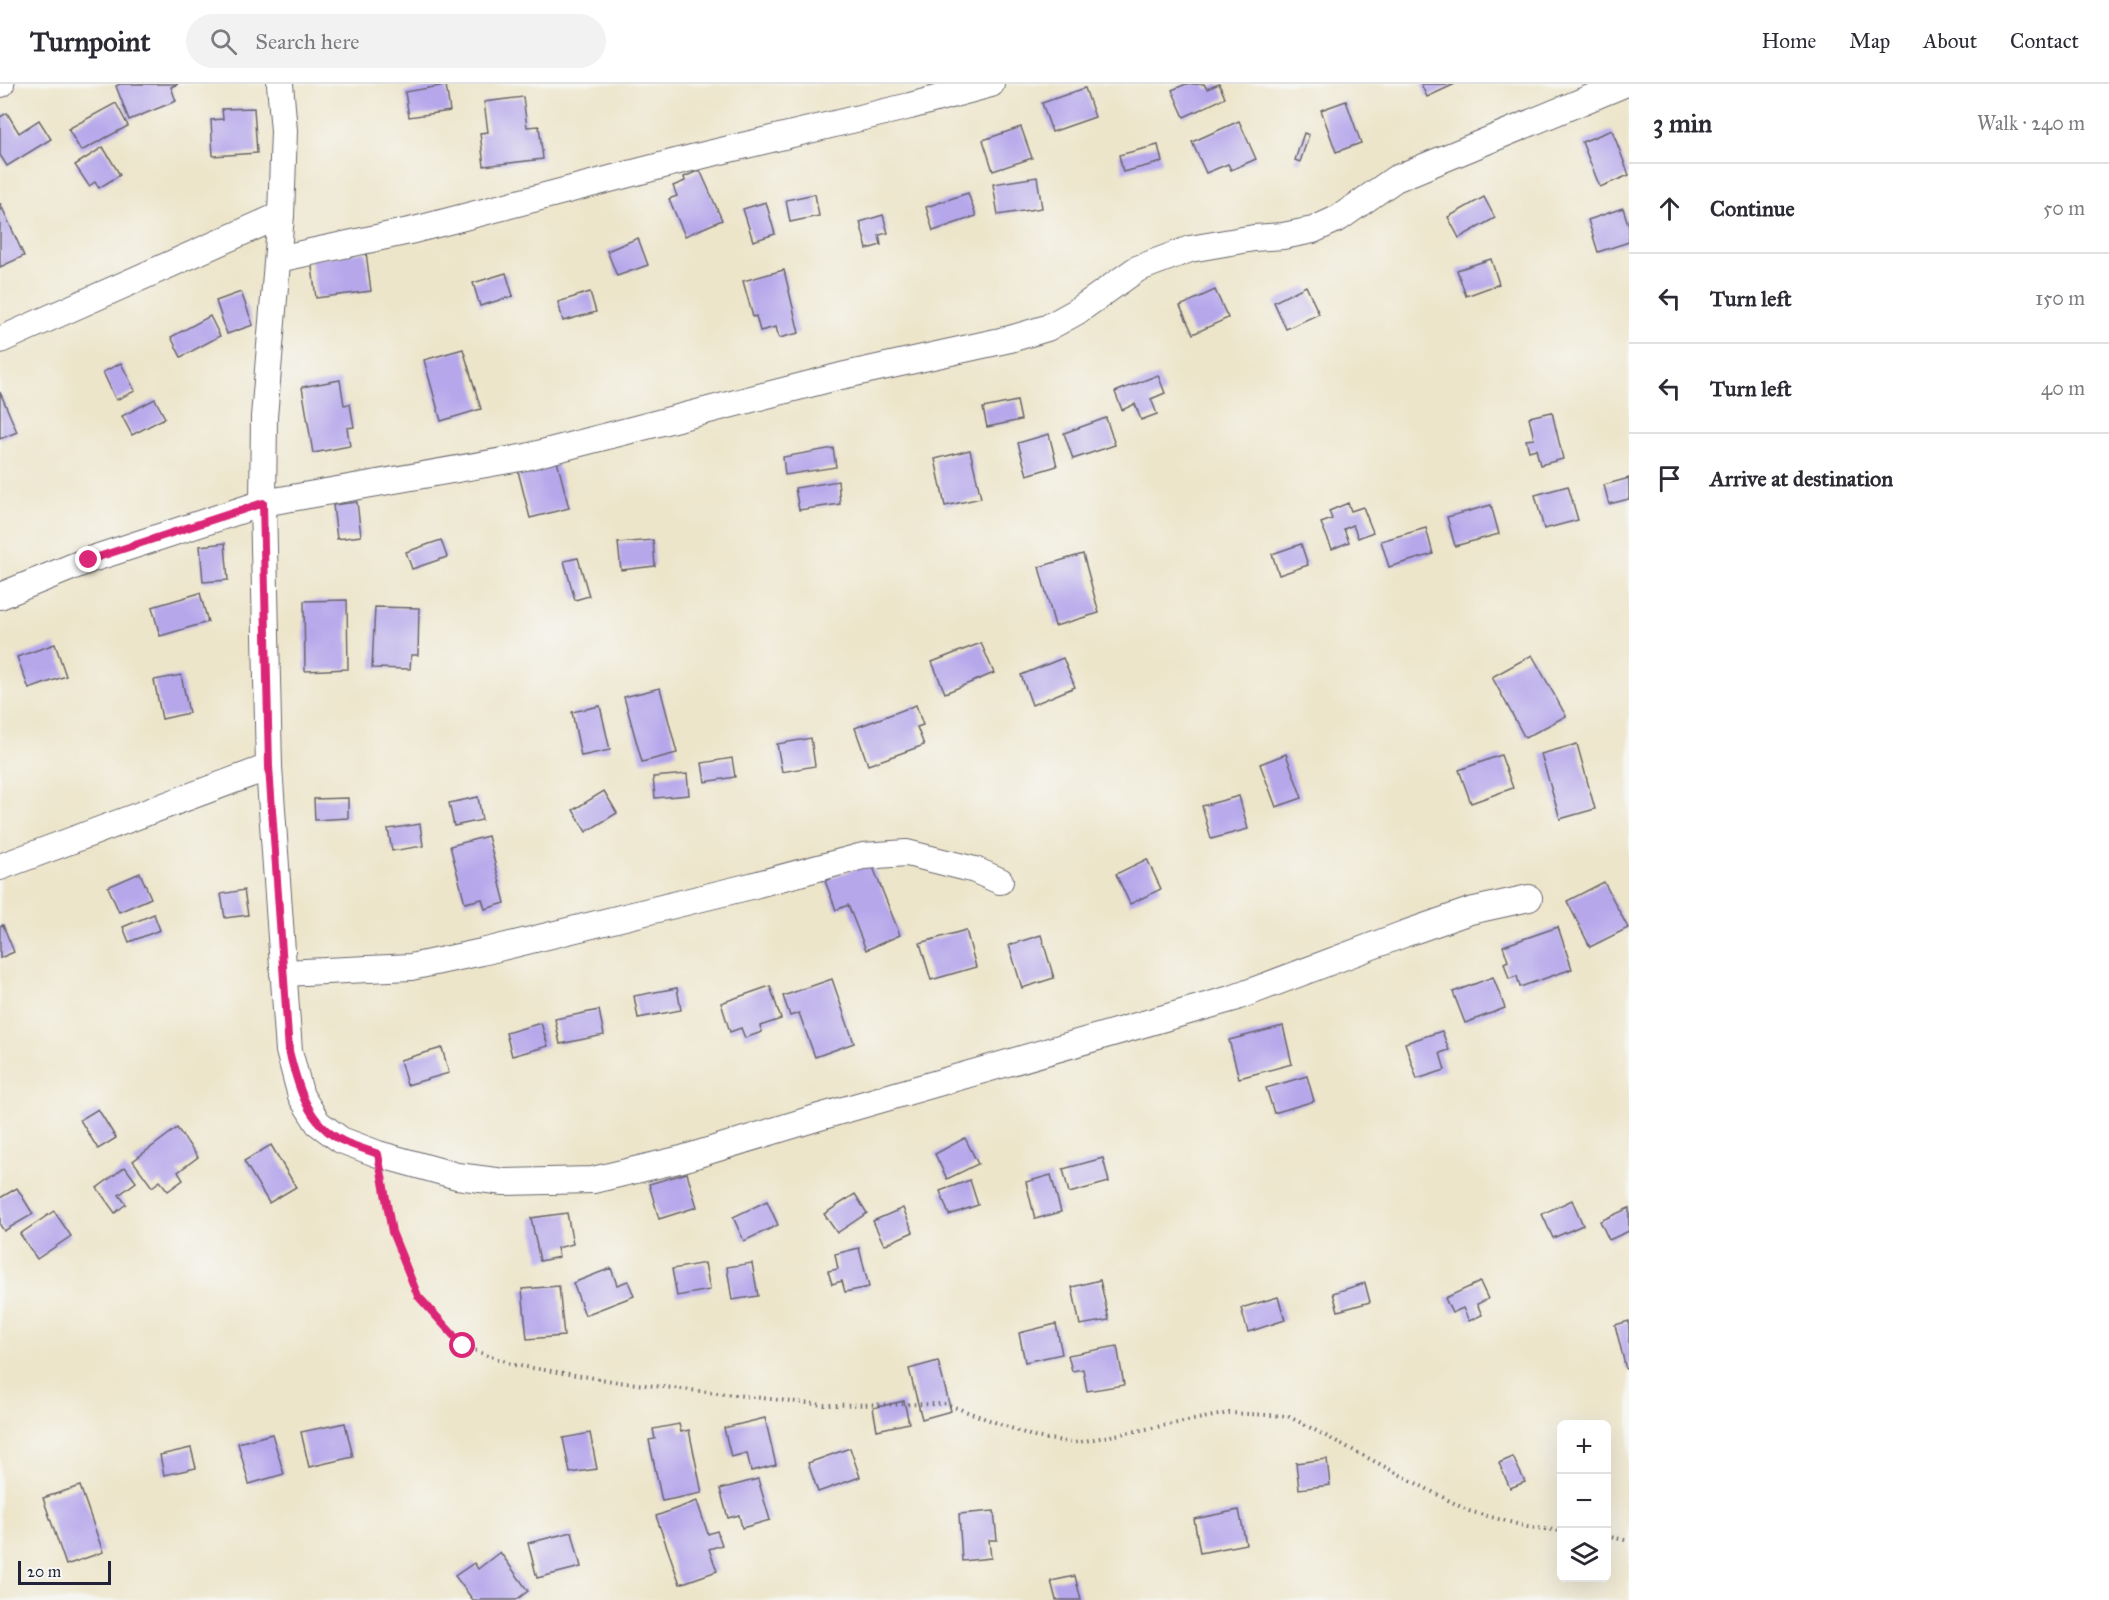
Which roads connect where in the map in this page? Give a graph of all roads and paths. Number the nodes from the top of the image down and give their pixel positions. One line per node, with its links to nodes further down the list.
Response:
1 (280, 84): 4 (street)
2 (991, 84): 5 (street)
3 (1624, 84): 7 (street)
4 (281, 215): 5 (street); 6 (street)
5 (278, 259): 7 (street)
6 (0, 340)
7 (263, 503): 8 (street); 9 (street)
8 (0, 596)
9 (269, 767): 10 (street); 13 (street)
10 (0, 867)
11 (1000, 881): 13 (street)
12 (1529, 898): 14 (street)
13 (283, 973): 14 (street)
14 (378, 1154): 15 (path)
15 (1557, 1530)
16 (1611, 1537): 17 (path)
17 (1629, 1541)

